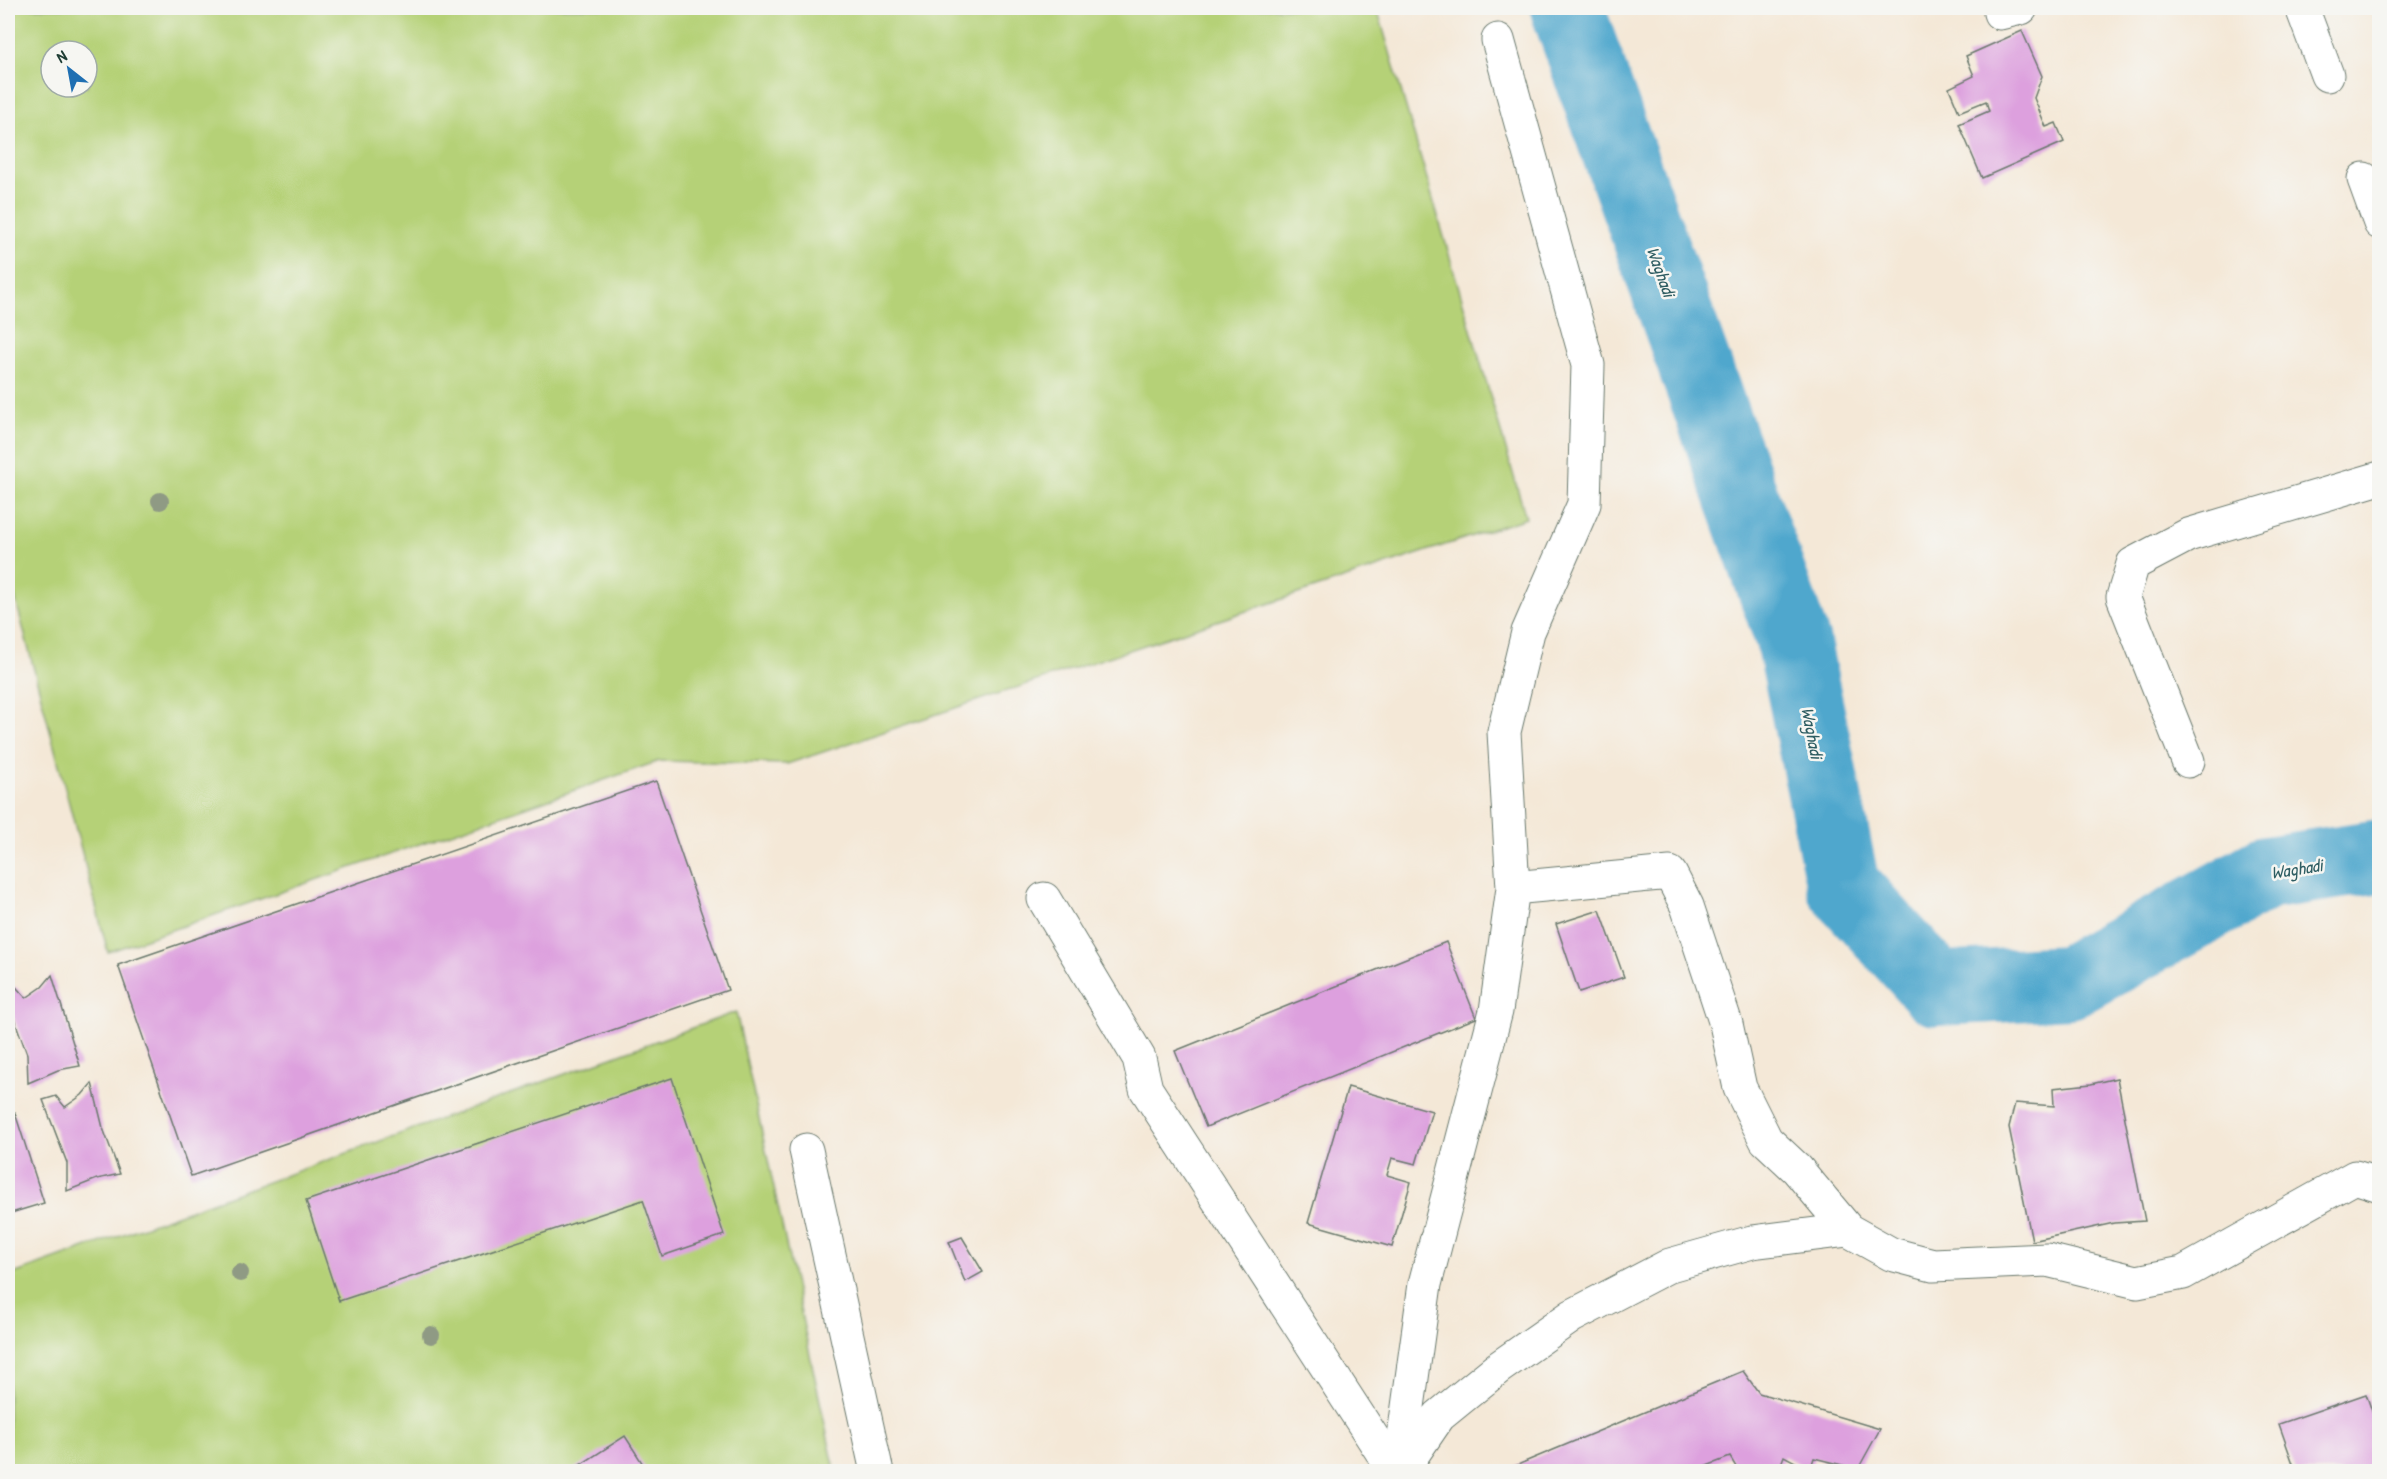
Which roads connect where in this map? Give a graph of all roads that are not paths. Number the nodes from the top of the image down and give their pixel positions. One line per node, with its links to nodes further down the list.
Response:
1 (2302, 8): 3 (street)
2 (1498, 40): 8 (street)
3 (2327, 75)
4 (2364, 179): 5 (street)
5 (2379, 223)
6 (2379, 478): 7 (street)
7 (2188, 761)
8 (1513, 888): 12 (street); 14 (street)
9 (1044, 899): 14 (street)
10 (806, 1150): 13 (street)
11 (2379, 1185): 12 (street)
12 (1848, 1230): 14 (street)
13 (877, 1472)
14 (1399, 1472)

